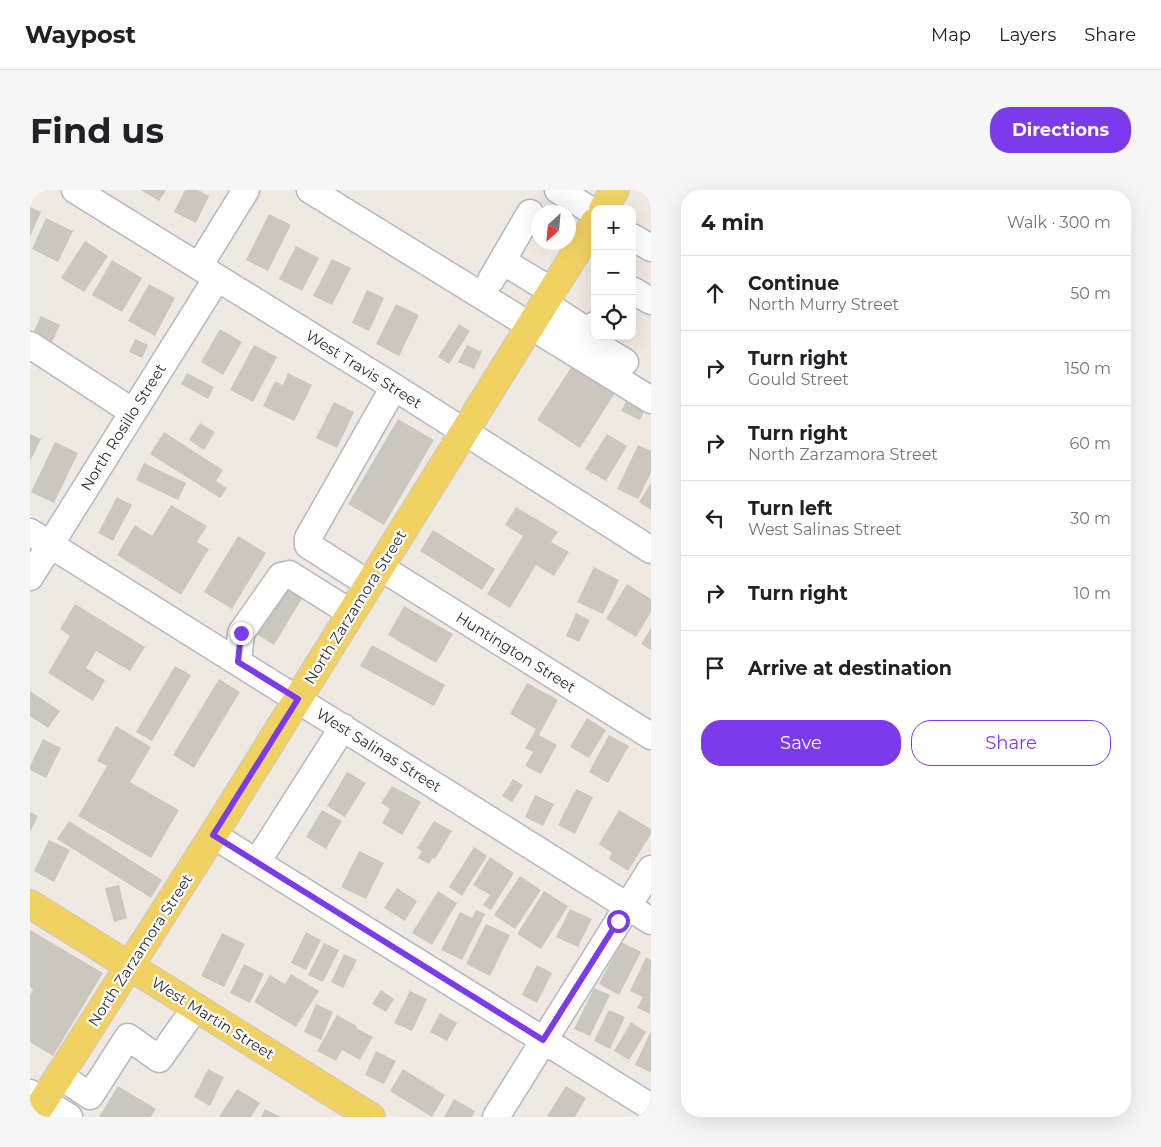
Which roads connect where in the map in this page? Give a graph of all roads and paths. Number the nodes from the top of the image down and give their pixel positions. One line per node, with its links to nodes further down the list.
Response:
1 (75, 190): 12 (street, West Travis Street)
2 (246, 190): 12 (street, North Rosillo Street)
3 (310, 190): 15 (street)
4 (558, 190): 7 (street)
5 (615, 190): 6 (main road)
6 (606, 205)
7 (591, 211)
8 (530, 213): 15 (street)
9 (591, 228): 15 (main road, North Zarzamora Street)
10 (636, 239): 11 (street)
11 (651, 248)
12 (208, 272): 20 (street, West Travis Street); 22 (street, North Rosillo Street)
13 (636, 292): 14 (street)
14 (651, 301)
15 (542, 306): 16 (street); 21 (street); 23 (main road, North Zarzamora Street)
16 (591, 329)
17 (594, 340): 19 (street)
18 (30, 345): 22 (street)
19 (651, 378)
20 (394, 387): 23 (street, West Travis Street); 26 (street, Huntington Street)
21 (651, 400)
22 (133, 412): 24 (street, North Rosillo Street)
23 (464, 433): 25 (street, West Travis Street); 26 (main road, North Zarzamora Street)
24 (40, 538): 27 (street, North Rosillo Street); 29 (street, West Salinas Street)
25 (651, 550)
26 (375, 576): 28 (main road, North Zarzamora Street); 32 (street, Huntington Street)
27 (30, 577)
28 (351, 613): 29 (street); 30 (main road, North Zarzamora Street)
29 (238, 662): 30 (street, West Salinas Street)
30 (298, 699): 31 (street, West Salinas Street); 33 (main road, North Zarzamora Street)
31 (343, 727): 34 (street); 37 (street, West Salinas Street)
32 (651, 736)
33 (213, 835): 34 (street); 39 (main road, North Zarzamora Street)
34 (257, 862): 43 (street)
35 (651, 869): 37 (street)
36 (30, 904): 39 (main road, West Martin Street)
37 (627, 907): 38 (street, West Salinas Street); 43 (street)
38 (651, 921)
39 (130, 966): 40 (main road, West Martin Street); 41 (main road, North Zarzamora Street)
40 (196, 1008): 42 (street); 48 (main road, West Martin Street)
41 (97, 1017): 42 (street); 44 (main road, North Zarzamora Street)
42 (128, 1037): 44 (street)
43 (543, 1040): 46 (street); 49 (street)
44 (59, 1076): 45 (main road, North Zarzamora Street)
45 (35, 1104): 47 (street)
46 (651, 1107)
47 (69, 1117)
48 (371, 1117)
49 (496, 1117)

